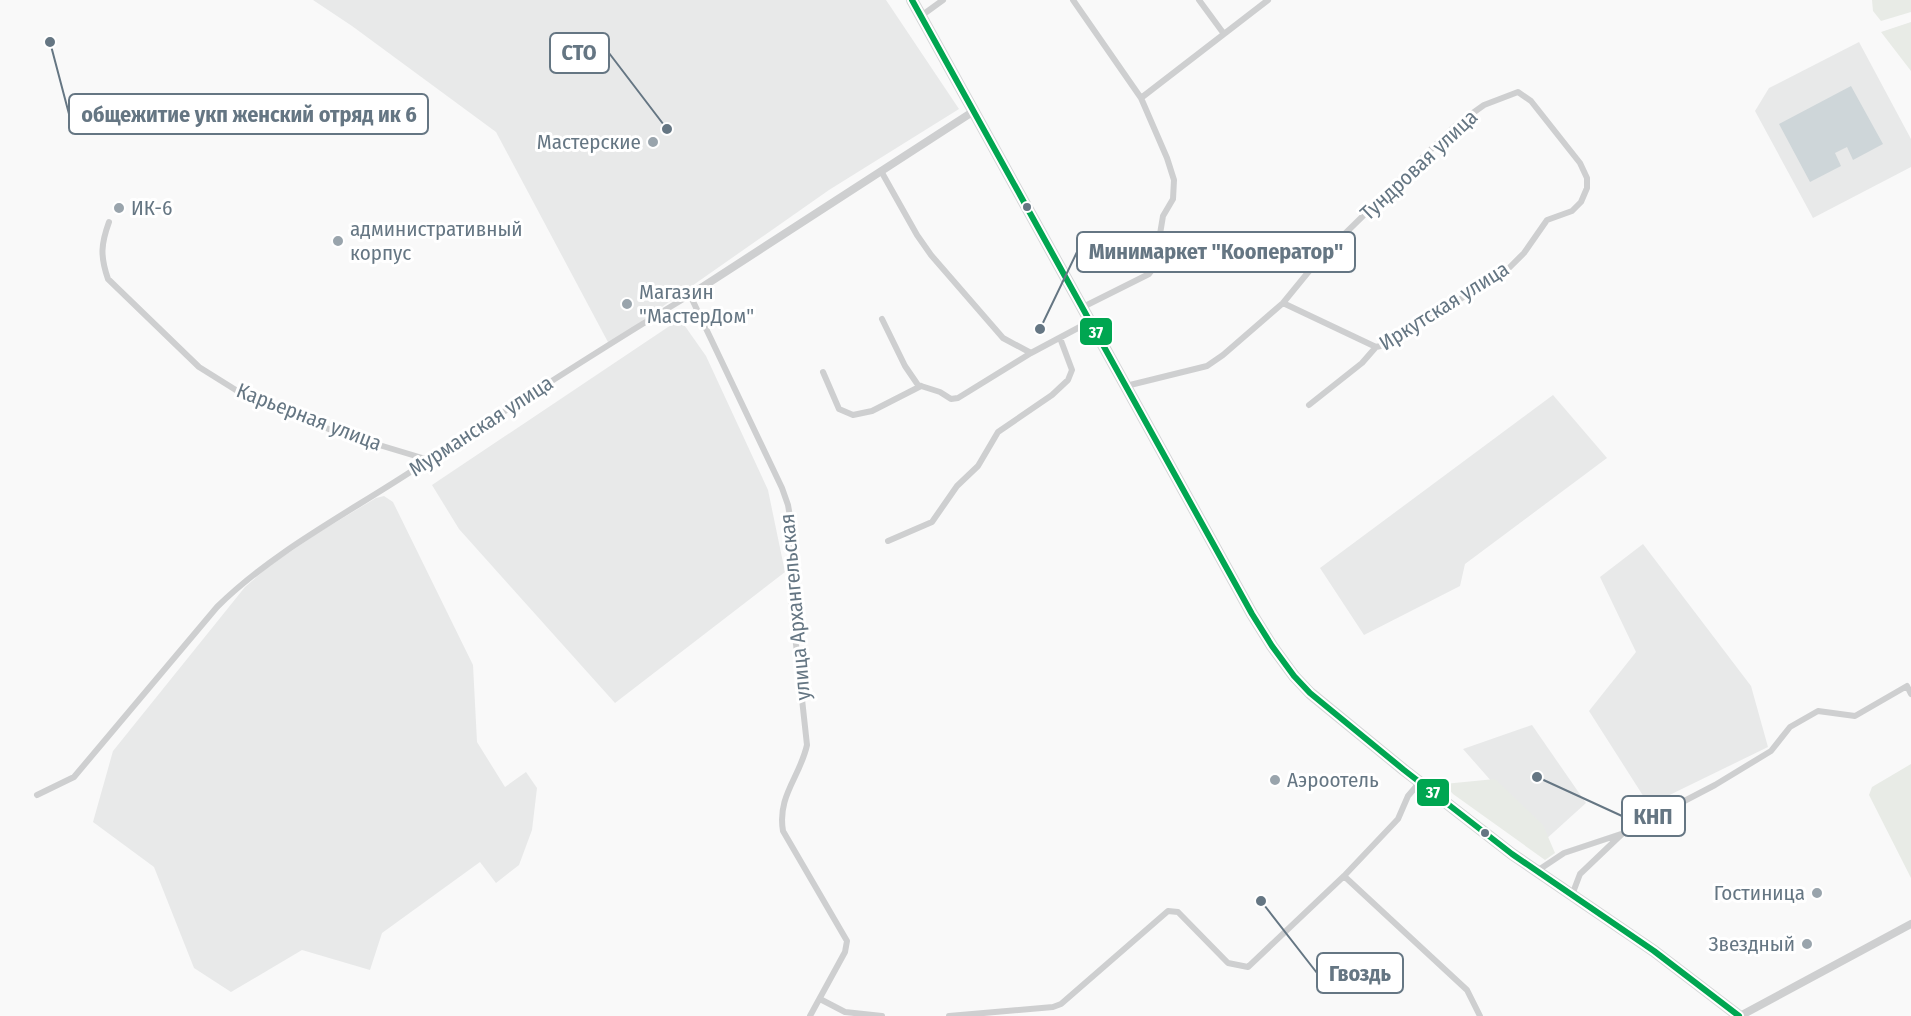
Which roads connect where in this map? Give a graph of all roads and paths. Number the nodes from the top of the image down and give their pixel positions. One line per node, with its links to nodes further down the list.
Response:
1 (912, 0): 6 (main road)
2 (943, 0): 6 (street)
3 (1073, 0): 9 (street)
4 (1198, 0): 7 (street)
5 (1268, 0): 7 (street)
6 (921, 16): 10 (main road)
7 (1224, 34): 9 (street)
8 (1518, 92): 14 (street, Тундровая улица); 19 (street, Иркутская улица)
9 (1141, 98): 15 (street)
10 (974, 111): 11 (street, Мурманская улица); 15 (main road)
11 (881, 171): 13 (street, Мурманская улица); 20 (street)
12 (109, 222): 25 (street, Карьерная улица)
13 (690, 295): 25 (street, Мурманская улица); 35 (street, улица Архангельская)
14 (1283, 303): 19 (street); 23 (street, Тундровая улица)
15 (1083, 307): 17 (main road)
16 (882, 319): 22 (street)
17 (1091, 321): 18 (street); 23 (main road)
18 (1060, 338): 20 (street); 26 (street)
19 (1376, 347): 24 (street, Иркутская улица)
20 (1031, 353): 22 (street)
21 (823, 372): 22 (street)
22 (921, 386)
23 (1126, 386): 28 (main road)
24 (1309, 405)
25 (429, 460): 29 (street, Мурманская улица)
26 (888, 541)
27 (1911, 694): 30 (street)
28 (1420, 782): 31 (main road); 32 (street)
29 (37, 795)
30 (1623, 833): 31 (street); 33 (street)
31 (1537, 871): 33 (main road)
32 (1344, 876): 38 (street); 39 (street)
33 (1572, 895): 40 (main road)
34 (1911, 924): 40 (street)
35 (820, 999): 36 (street, улица Архангельская); 37 (street)
36 (810, 1016)
37 (882, 1016)
38 (949, 1016)
39 (1480, 1016)
40 (1739, 1016)

